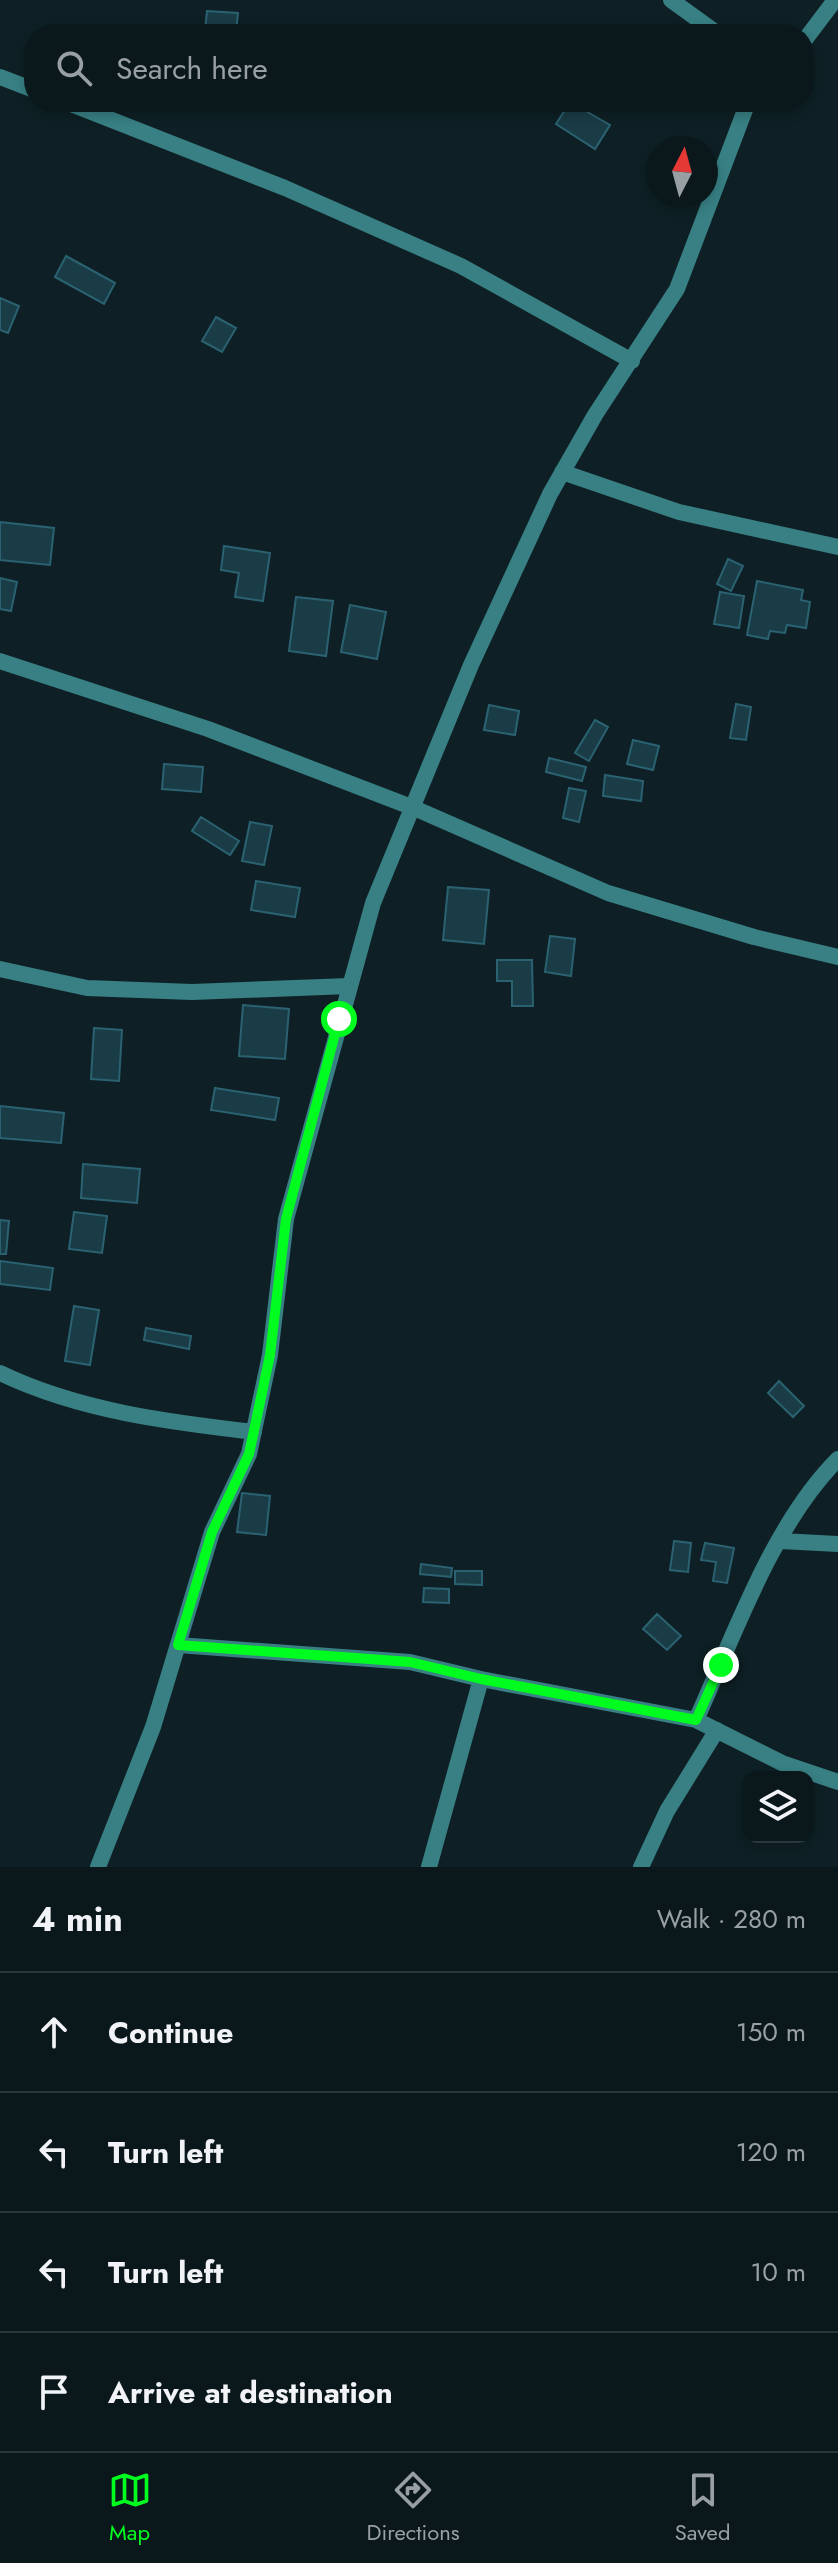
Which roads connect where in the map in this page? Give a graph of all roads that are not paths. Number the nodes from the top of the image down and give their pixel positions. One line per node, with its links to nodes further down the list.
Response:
1 (671, 0): 3 (street)
2 (835, 0): 4 (street)
3 (704, 24)
4 (814, 28)
5 (0, 77): 6 (street)
6 (24, 86)
7 (91, 112): 9 (street)
8 (744, 112): 9 (street)
9 (632, 361): 10 (street)
10 (562, 472): 11 (street); 13 (street)
11 (838, 547)
12 (0, 661): 13 (street)
13 (414, 808): 14 (street); 16 (street)
14 (838, 957)
15 (0, 969): 16 (street)
16 (349, 986): 18 (street)
17 (0, 1373): 18 (street)
18 (254, 1432): 22 (street)
19 (838, 1459): 20 (street)
20 (781, 1541): 21 (street); 24 (street)
21 (838, 1544)
22 (178, 1645): 23 (street); 27 (street)
23 (481, 1679): 24 (street); 28 (street)
24 (696, 1720): 25 (street)
25 (717, 1730): 26 (street); 29 (street)
26 (838, 1782)
27 (98, 1867)
28 (429, 1867)
29 (641, 1867)

